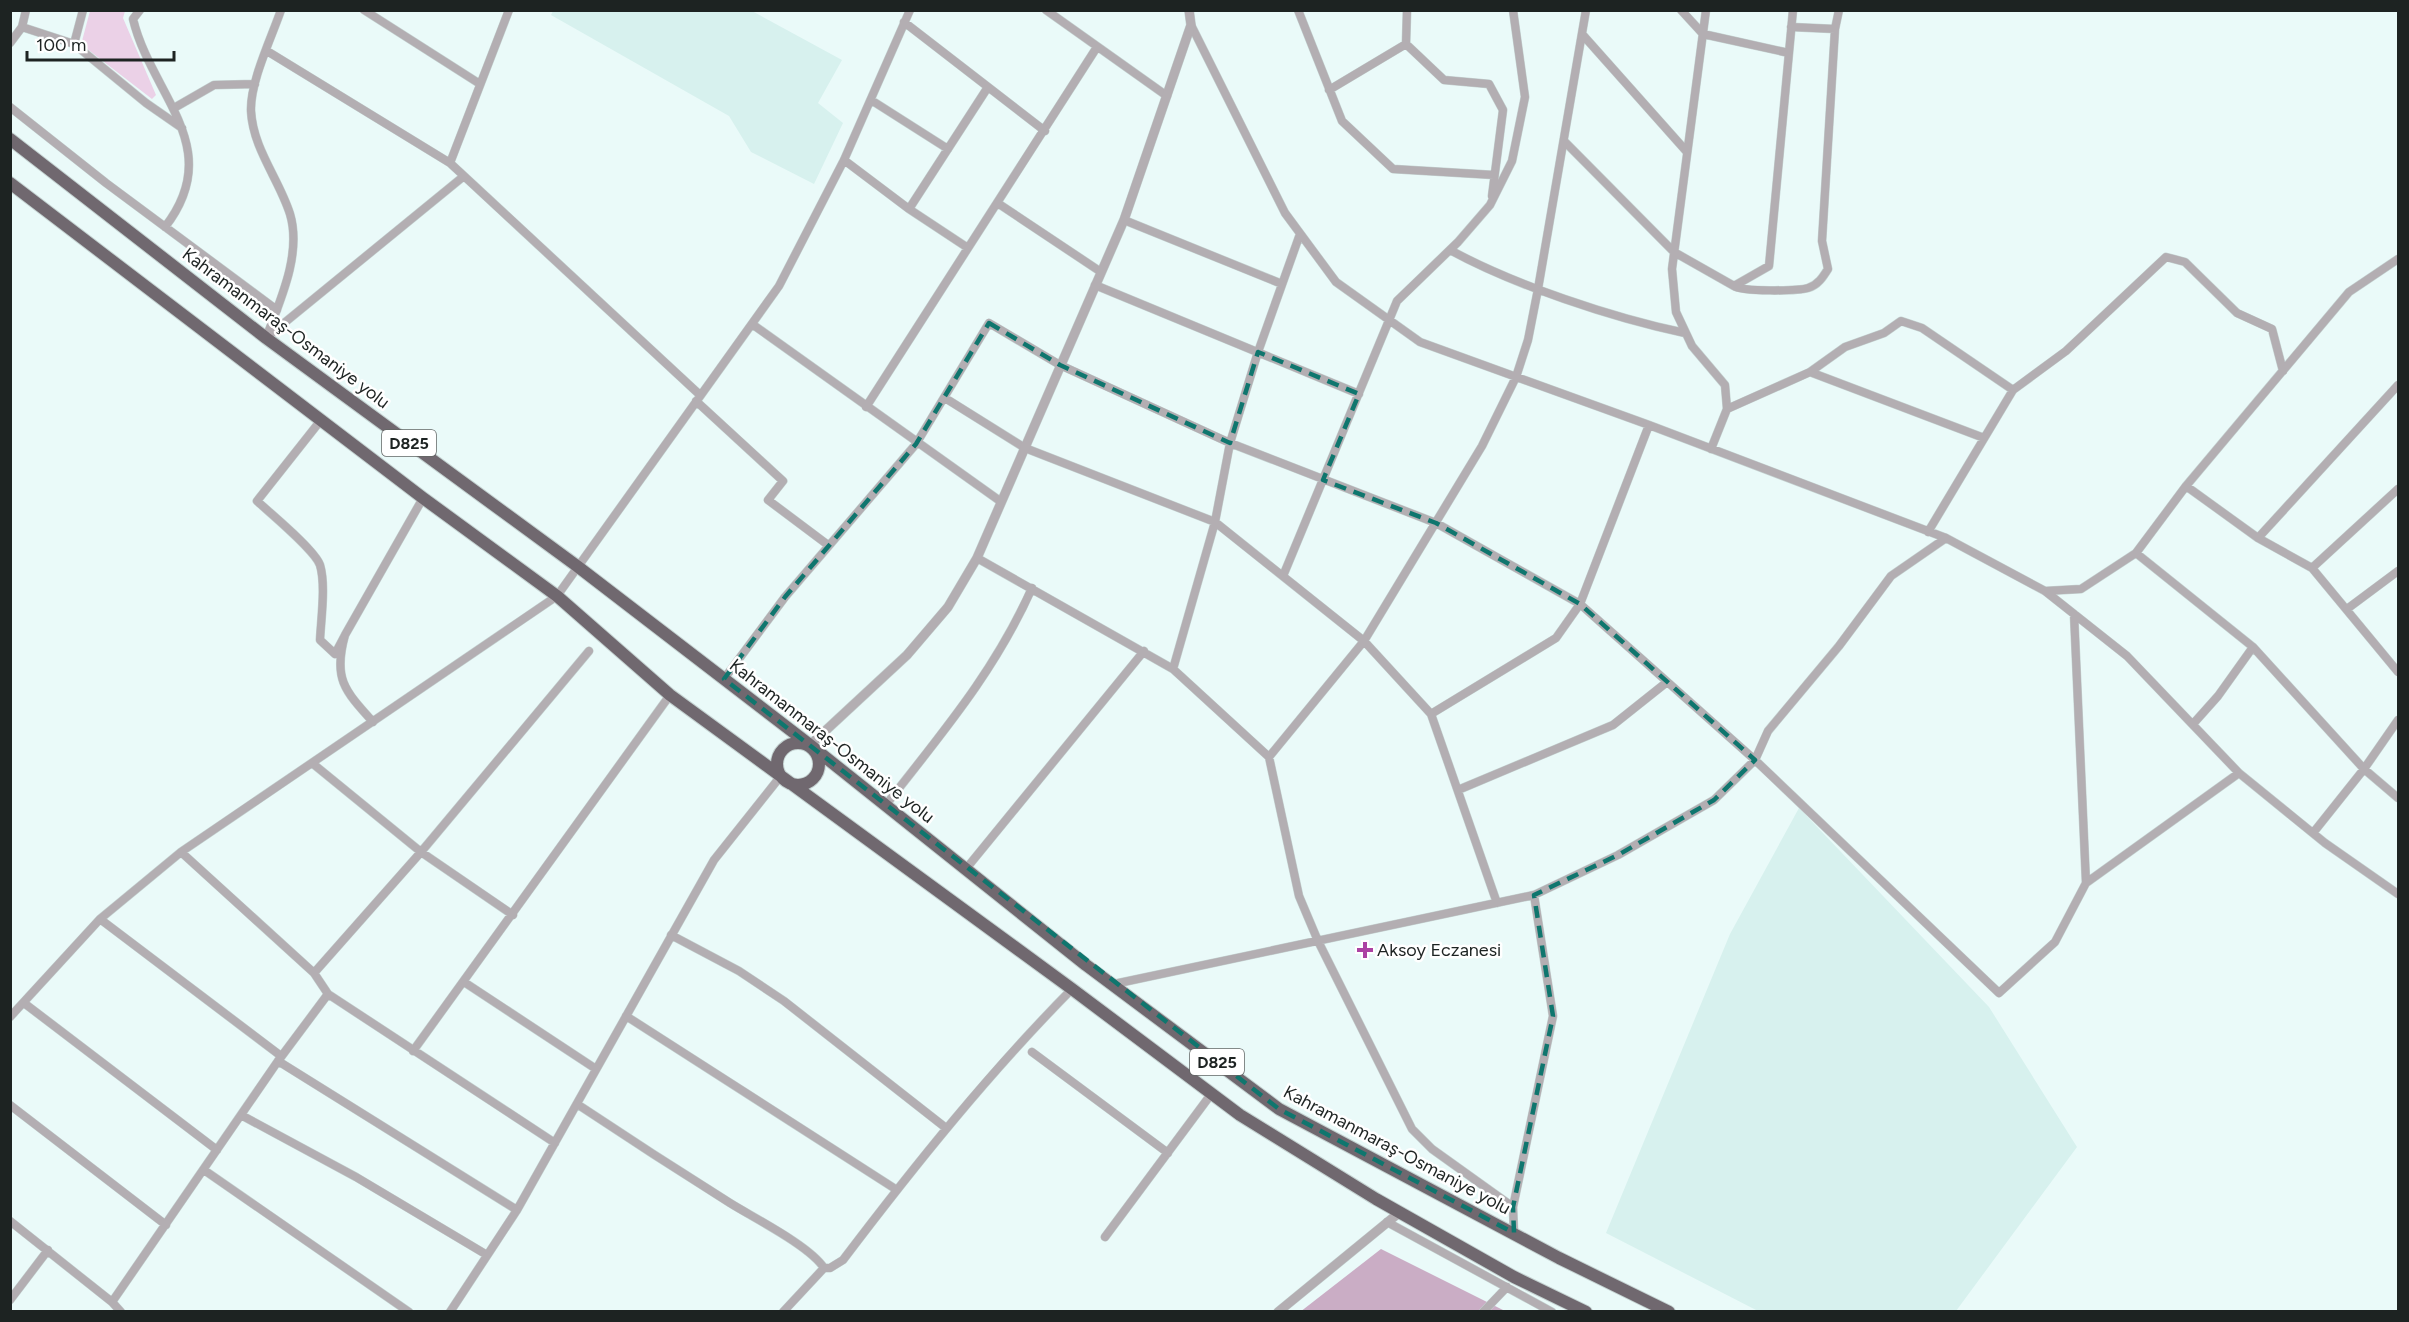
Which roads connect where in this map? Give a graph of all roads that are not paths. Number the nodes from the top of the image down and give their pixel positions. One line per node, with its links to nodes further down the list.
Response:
1 (26, 10): 21 (street)
2 (83, 10): 27 (street)
3 (140, 10): 39 (street)
4 (281, 10): 30 (street)
5 (364, 10): 33 (street)
6 (509, 10): 33 (street)
7 (910, 10): 19 (street)
8 (1046, 10): 29 (street)
9 (1183, 10): 20 (street)
10 (1189, 10): 20 (street)
11 (1298, 10): 35 (street)
12 (1407, 10): 28 (street)
13 (1513, 10): 52 (street)
14 (1586, 10): 24 (street)
15 (1681, 10): 25 (street)
16 (1706, 10): 25 (street)
17 (1793, 10): 22 (street)
18 (1839, 10): 23 (street)
19 (904, 22): 34 (street); 37 (street)
20 (1191, 25): 36 (street); 56 (street)
21 (22, 27): 26 (street); 27 (street)
22 (1791, 27): 23 (street); 31 (street)
23 (1835, 29): 64 (street)
24 (1582, 34): 43 (street); 45 (street)
25 (1703, 34): 31 (street); 45 (street)
26 (10, 43)
27 (74, 44): 40 (street)
28 (1406, 44): 35 (street); 48 (street)
29 (1097, 47): 36 (street); 41 (street)
30 (267, 51): 32 (street); 47 (street)
31 (1789, 53): 64 (street)
32 (255, 84): 39 (street); 66 (street)
33 (480, 84): 47 (street)
34 (988, 87): 41 (street); 44 (street)
35 (1329, 90): 48 (street)
36 (1167, 96): 54 (street)
37 (871, 100): 44 (street); 46 (street)
38 (10, 107): 55 (street)
39 (174, 108): 40 (street)
40 (184, 129): 55 (street)
41 (1045, 131): 51 (street)
42 (10, 139): 70 (highway, Kahramanmaraş-Osmaniye yolu / D825)
43 (1564, 141): 59 (street); 65 (street)
44 (948, 149): 53 (street)
45 (1688, 152): 59 (street)
46 (844, 160): 53 (street); 68 (street)
47 (450, 163): 49 (street)
48 (1494, 175): 52 (street)
49 (464, 176): 70 (street); 79 (street)
50 (10, 183): 83 (highway, D825)
51 (999, 204): 57 (street); 61 (street)
52 (1491, 205): 58 (street)
53 (909, 209): 57 (street)
54 (1124, 220): 61 (street); 62 (street)
55 (165, 227): 66 (street)
56 (1300, 234): 62 (street); 67 (street)
57 (968, 248): 81 (street)
58 (1450, 250): 65 (street); 67 (street)
59 (1674, 252): 64 (street); 69 (street)
60 (2398, 259): 73 (street)
61 (1101, 272): 63 (street)
62 (1282, 284): 71 (street)
63 (1095, 285): 71 (street); 72 (street)
64 (1734, 286)
65 (1538, 289): 69 (street); 75 (street)
66 (276, 310): 70 (street)
67 (1387, 319): 75 (street); 78 (street)
68 (752, 324): 79 (street); 81 (street)
69 (1685, 333): 82 (street)
70 (266, 338): 103 (highway, Kahramanmaraş-Osmaniye yolu / D825)
71 (1258, 352): 78 (street); 86 (street)
72 (1060, 365): 80 (street); 86 (street); 88 (street)
73 (2283, 371): 77 (street); 91 (street)
74 (1810, 372): 77 (street); 82 (street); 85 (street)
75 (1516, 377): 84 (street); 96 (street)
76 (2398, 385): 99 (street)
77 (2013, 390): 85 (street)
78 (1359, 394): 90 (street)
79 (698, 398): 100 (street); 103 (street)
80 (945, 398): 87 (street); 88 (street)
81 (866, 407): 87 (street)
82 (1727, 409): 89 (street)
83 (321, 420): 93 (highway, D825); 113 (street)
84 (1649, 425): 89 (street); 110 (street)
85 (1984, 438): 97 (street)
86 (1230, 443): 90 (street); 95 (street)
87 (916, 444): 94 (street); 100 (street)
88 (1025, 448): 94 (street); 95 (street)
89 (1711, 449): 97 (street)
90 (1323, 480): 96 (street); 106 (street)
91 (2186, 486): 99 (street); 101 (street)
92 (2398, 489): 104 (street)
93 (423, 498): 109 (highway, D825); 113 (street)
94 (1000, 501): 102 (street)
95 (1215, 522): 106 (street); 118 (street)
96 (1436, 523): 110 (street); 114 (street)
97 (1928, 532): 98 (street)
98 (1946, 538): 108 (street); 129 (street)
99 (2259, 538): 104 (street)
100 (828, 545): 120 (street)
101 (2136, 553): 108 (street); 115 (street)
102 (977, 558): 107 (street); 127 (street)
103 (577, 566): 109 (street); 120 (highway, Kahramanmaraş-Osmaniye yolu / D825)
104 (2312, 568): 111 (street)
105 (2398, 571): 111 (street)
106 (1283, 576): 114 (street)
107 (1032, 588): 117 (street); 136 (street)
108 (2045, 591): 112 (street)
109 (557, 596): 122 (highway, D825); 125 (street)
110 (1580, 604): 121 (street); 123 (street)
111 (2347, 609): 119 (street)
112 (2074, 614): 126 (street); 141 (street)
113 (345, 635): 125 (street)
114 (1364, 641): 123 (street); 128 (street)
115 (2253, 647): 126 (street); 131 (street)
116 (589, 651): 139 (street)
117 (1144, 651): 118 (street); 140 (street)
118 (1173, 669): 128 (street)
119 (2398, 672)
120 (724, 680): 127 (highway, Kahramanmaraş-Osmaniye yolu / D825)
121 (1667, 682): 129 (street); 134 (street)
122 (670, 695): 133 (highway, D825); 145 (street)
123 (1431, 714): 134 (street)
124 (2398, 720): 131 (street)
125 (373, 722): 130 (street)
126 (2193, 724): 132 (street)
127 (813, 748): 133 (highway); 133 (highway); 136 (highway, Kahramanmaraş-Osmaniye yolu / D825)
128 (1269, 757): 148 (street)
129 (1755, 760): 141 (street); 143 (street)
130 (312, 763): 138 (street); 139 (street)
131 (2364, 769): 135 (street); 137 (street)
132 (2239, 773): 137 (street); 141 (street)
133 (784, 779): 147 (street); 152 (highway, D825)
134 (1458, 790): 144 (street)
135 (2398, 798)
136 (885, 806): 140 (highway, Kahramanmaraş-Osmaniye yolu / D825)
137 (2313, 833): 142 (street)
138 (181, 852): 146 (street); 149 (street)
139 (421, 852): 145 (street); 149 (street)
140 (965, 870): 151 (highway, Kahramanmaraş-Osmaniye yolu / D825)
141 (2086, 884)
142 (2398, 894)
143 (1534, 895): 144 (street); 171 (street)
144 (1497, 903): 148 (street)
145 (513, 915): 150 (street)
146 (100, 919): 154 (street); 159 (street)
147 (671, 935): 155 (street); 165 (street)
148 (1318, 941): 151 (street); 171 (street)
149 (314, 973): 153 (street)
150 (464, 981): 157 (street); 160 (street)
151 (1114, 984): 177 (highway, Kahramanmaraş-Osmaniye yolu / D825)
152 (1072, 988): 161 (highway, D825); 165 (street)
153 (328, 994): 157 (street); 159 (street)
154 (24, 1003): 156 (street); 167 (street)
155 (626, 1016): 160 (street); 170 (street)
156 (10, 1017)
157 (413, 1051): 166 (street)
158 (1032, 1052): 168 (street)
159 (280, 1058): 164 (street); 172 (street)
160 (596, 1069): 162 (street)
161 (1212, 1093): 168 (street); 173 (highway, D825)
162 (577, 1104): 166 (street); 181 (street)
163 (10, 1105): 176 (street)
164 (241, 1115): 167 (street); 180 (street)
165 (946, 1128): 170 (street)
166 (555, 1143): 172 (street)
167 (217, 1150): 169 (street)
168 (1168, 1153): 178 (street)
169 (204, 1170): 176 (street); 186 (street)
170 (897, 1190): 181 (street)
171 (1513, 1206): 177 (street)
172 (517, 1210): 180 (street)
173 (1400, 1212): 175 (street); 192 (highway, D825)
174 (10, 1221): 179 (street)
175 (1387, 1222): 182 (street); 189 (street)
176 (166, 1225): 184 (street)
177 (1514, 1233): 193 (highway, Kahramanmaraş-Osmaniye yolu / D825)
178 (1106, 1237)
179 (48, 1250): 183 (street); 184 (street)
180 (487, 1256): 187 (street)
181 (824, 1268): 188 (street)
182 (1507, 1287): 190 (street); 191 (street)
183 (10, 1300)
184 (112, 1302): 185 (street)
185 (121, 1311)
186 (409, 1311)
187 (450, 1311)
188 (783, 1311)
189 (1278, 1311)
190 (1483, 1311)
191 (1552, 1311)
192 (1586, 1311)
193 (1669, 1311)

